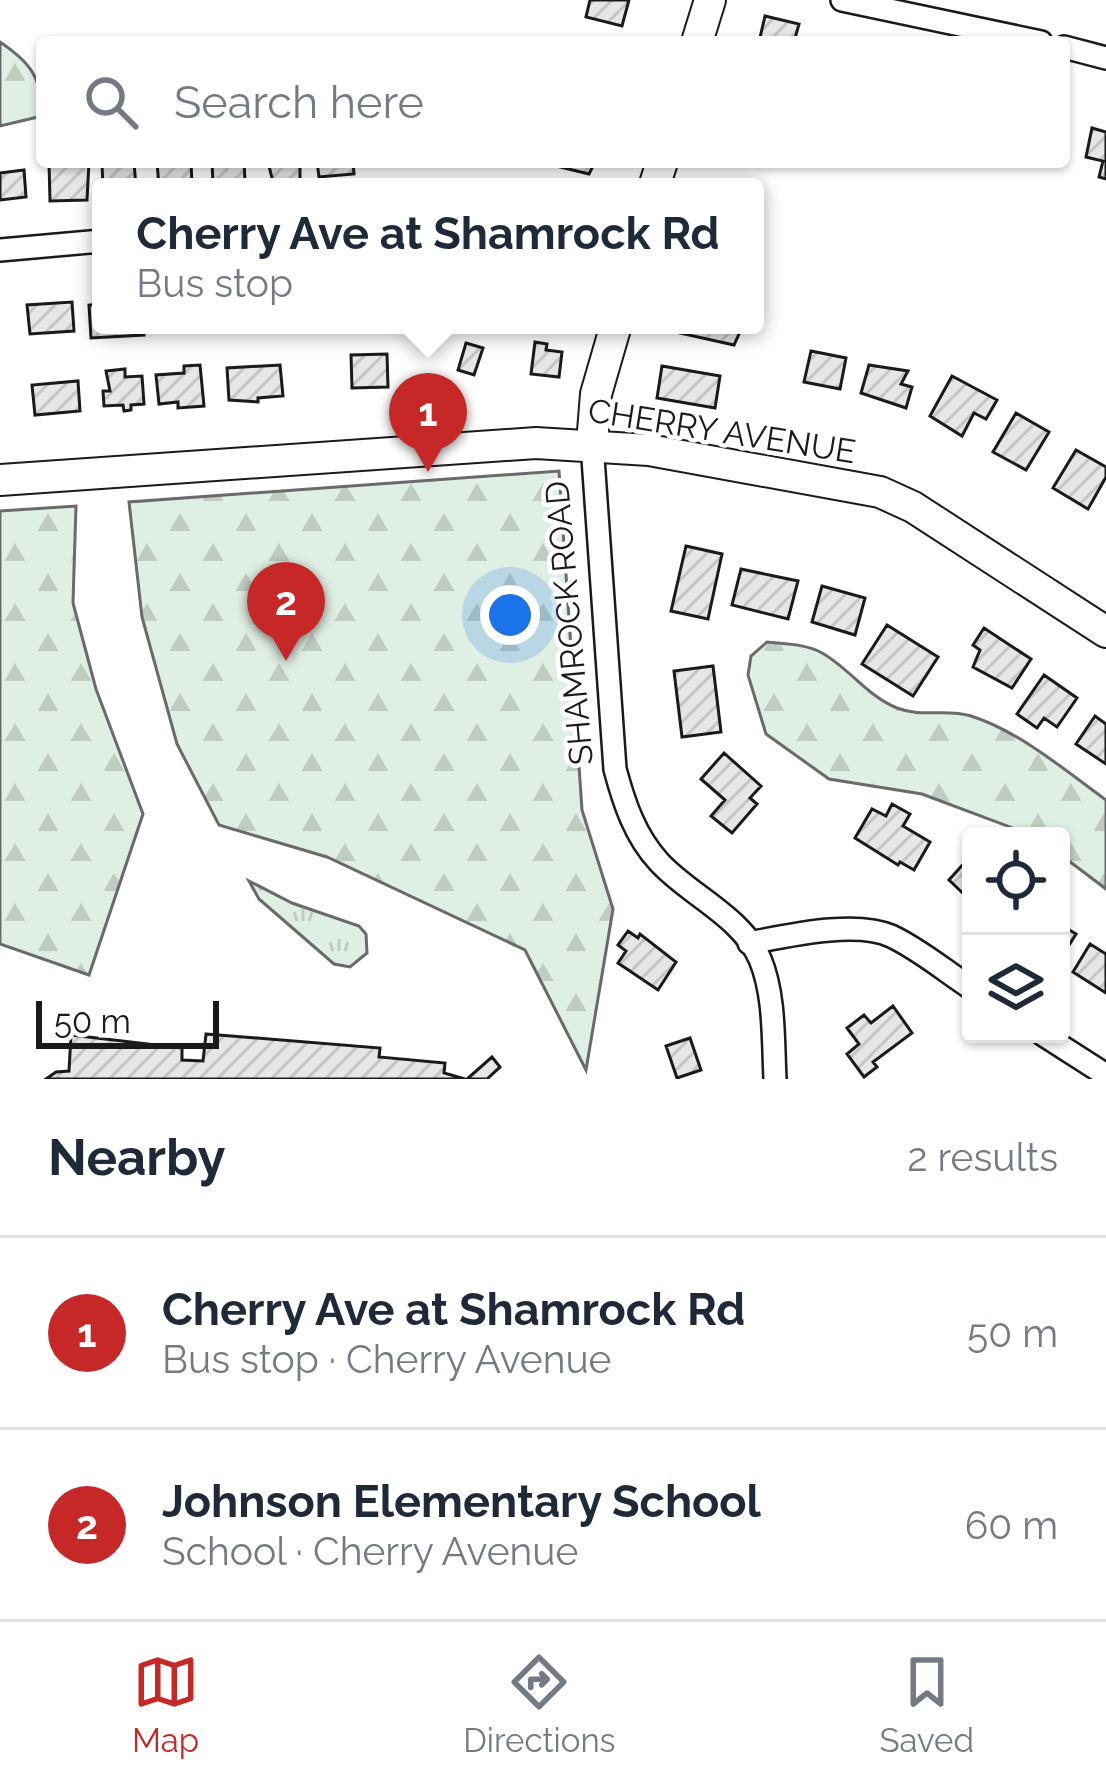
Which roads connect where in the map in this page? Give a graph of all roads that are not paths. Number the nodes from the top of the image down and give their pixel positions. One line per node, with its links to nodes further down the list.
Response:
1 (710, 0): 3 (street)
2 (842, 0): 4 (street)
3 (700, 36)
4 (1013, 36)
5 (1070, 49): 6 (street)
6 (1106, 58)
7 (92, 242): 8 (street)
8 (0, 250)
9 (613, 334): 10 (street, SHAMROCK ROAD)
10 (592, 444): 11 (street, CHERRY AVENUE); 12 (street, CHERRY AVENUE); 13 (street, SHAMROCK ROAD)
11 (0, 480)
12 (1106, 632)
13 (749, 943): 14 (street); 17 (street, SHAMROCK ROAD)
14 (962, 982)
15 (1056, 1043): 16 (street)
16 (1106, 1076)
17 (776, 1079)

